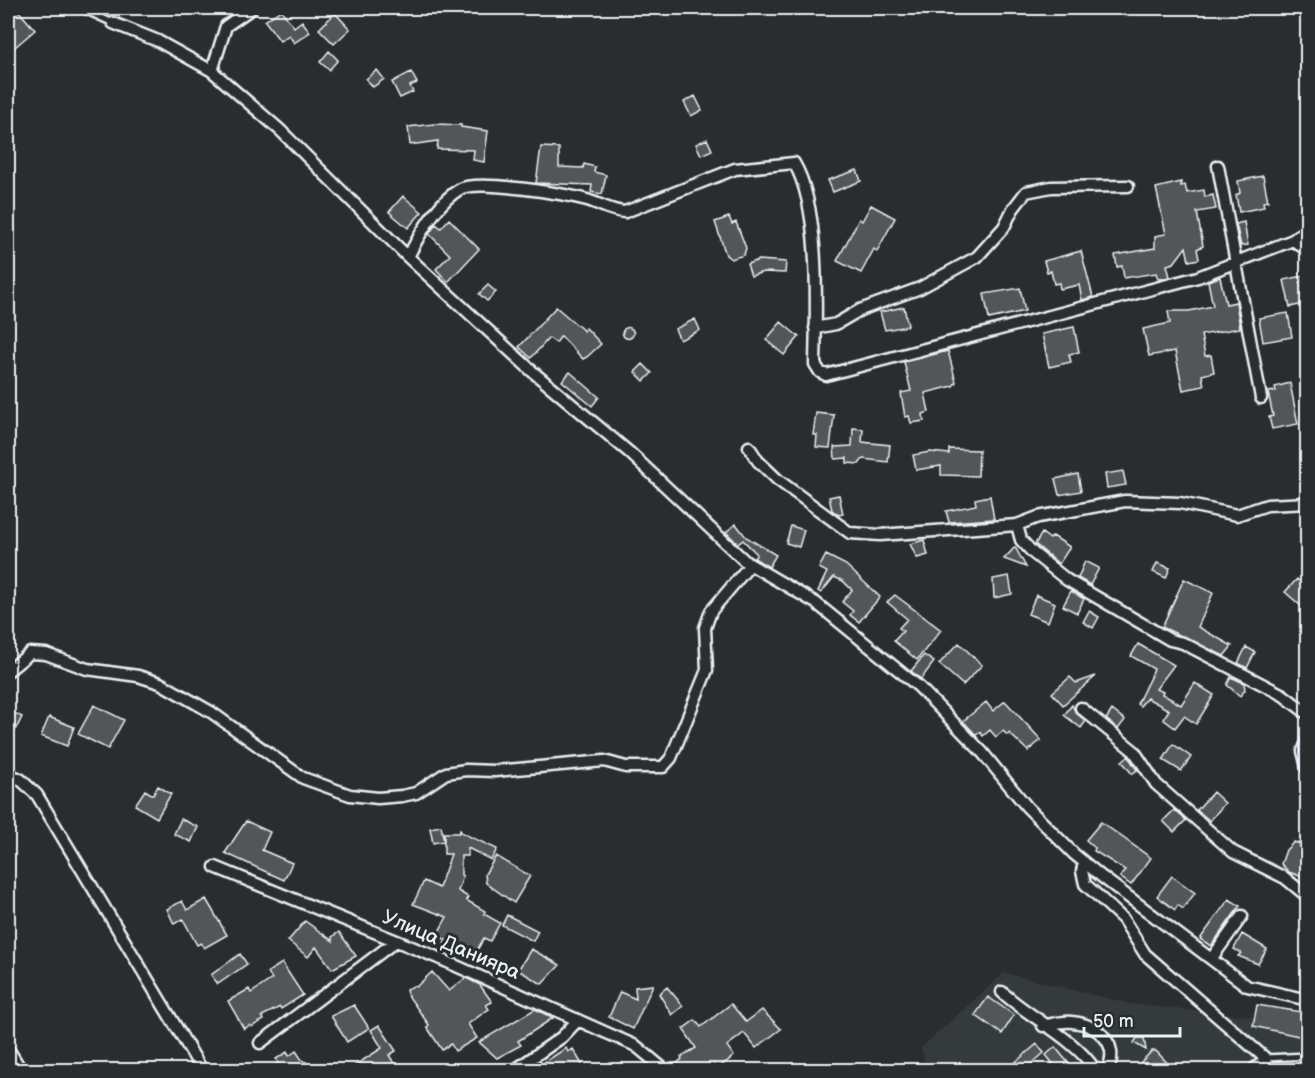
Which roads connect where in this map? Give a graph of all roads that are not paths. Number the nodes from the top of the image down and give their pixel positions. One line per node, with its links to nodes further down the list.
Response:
1 (80, 8): 3 (lane)
2 (252, 8): 4 (street)
3 (113, 23): 4 (street)
4 (212, 71): 10 (street)
5 (1218, 166): 11 (street)
6 (1128, 186): 12 (street)
7 (1308, 228): 8 (street)
8 (1293, 240): 9 (street); 11 (street)
9 (1308, 251)
10 (408, 257): 12 (street); 17 (street)
11 (1236, 264): 12 (street); 13 (street)
12 (815, 328)
13 (1261, 398)
14 (749, 447): 16 (street)
15 (1308, 503): 16 (street)
16 (1017, 525): 20 (street)
17 (750, 565): 18 (street); 24 (street)
18 (8, 672)
19 (1081, 708): 26 (street)
20 (1308, 714)
21 (1308, 740): 22 (street)
22 (1308, 771)
23 (8, 774): 39 (street)
24 (1084, 862): 29 (street); 37 (street)
25 (215, 867): 28 (street, Улица Данияра)
26 (1308, 897)
27 (1242, 916): 29 (street)
28 (396, 941): 32 (street, Улица Данияра); 34 (street)
29 (1212, 958): 31 (street)
30 (1002, 992): 33 (street)
31 (1308, 1000)
32 (578, 1020): 40 (street); 41 (street, Улица Данияра)
33 (1043, 1026): 42 (street); 43 (street)
34 (260, 1043)
35 (8, 1049): 38 (street)
36 (1308, 1056): 37 (lane)
37 (1265, 1058): 44 (lane); 45 (lane)
38 (21, 1071)
39 (202, 1071)
40 (515, 1071)
41 (665, 1071)
42 (1095, 1071)
43 (1107, 1071)
44 (1248, 1071)
45 (1274, 1071)

